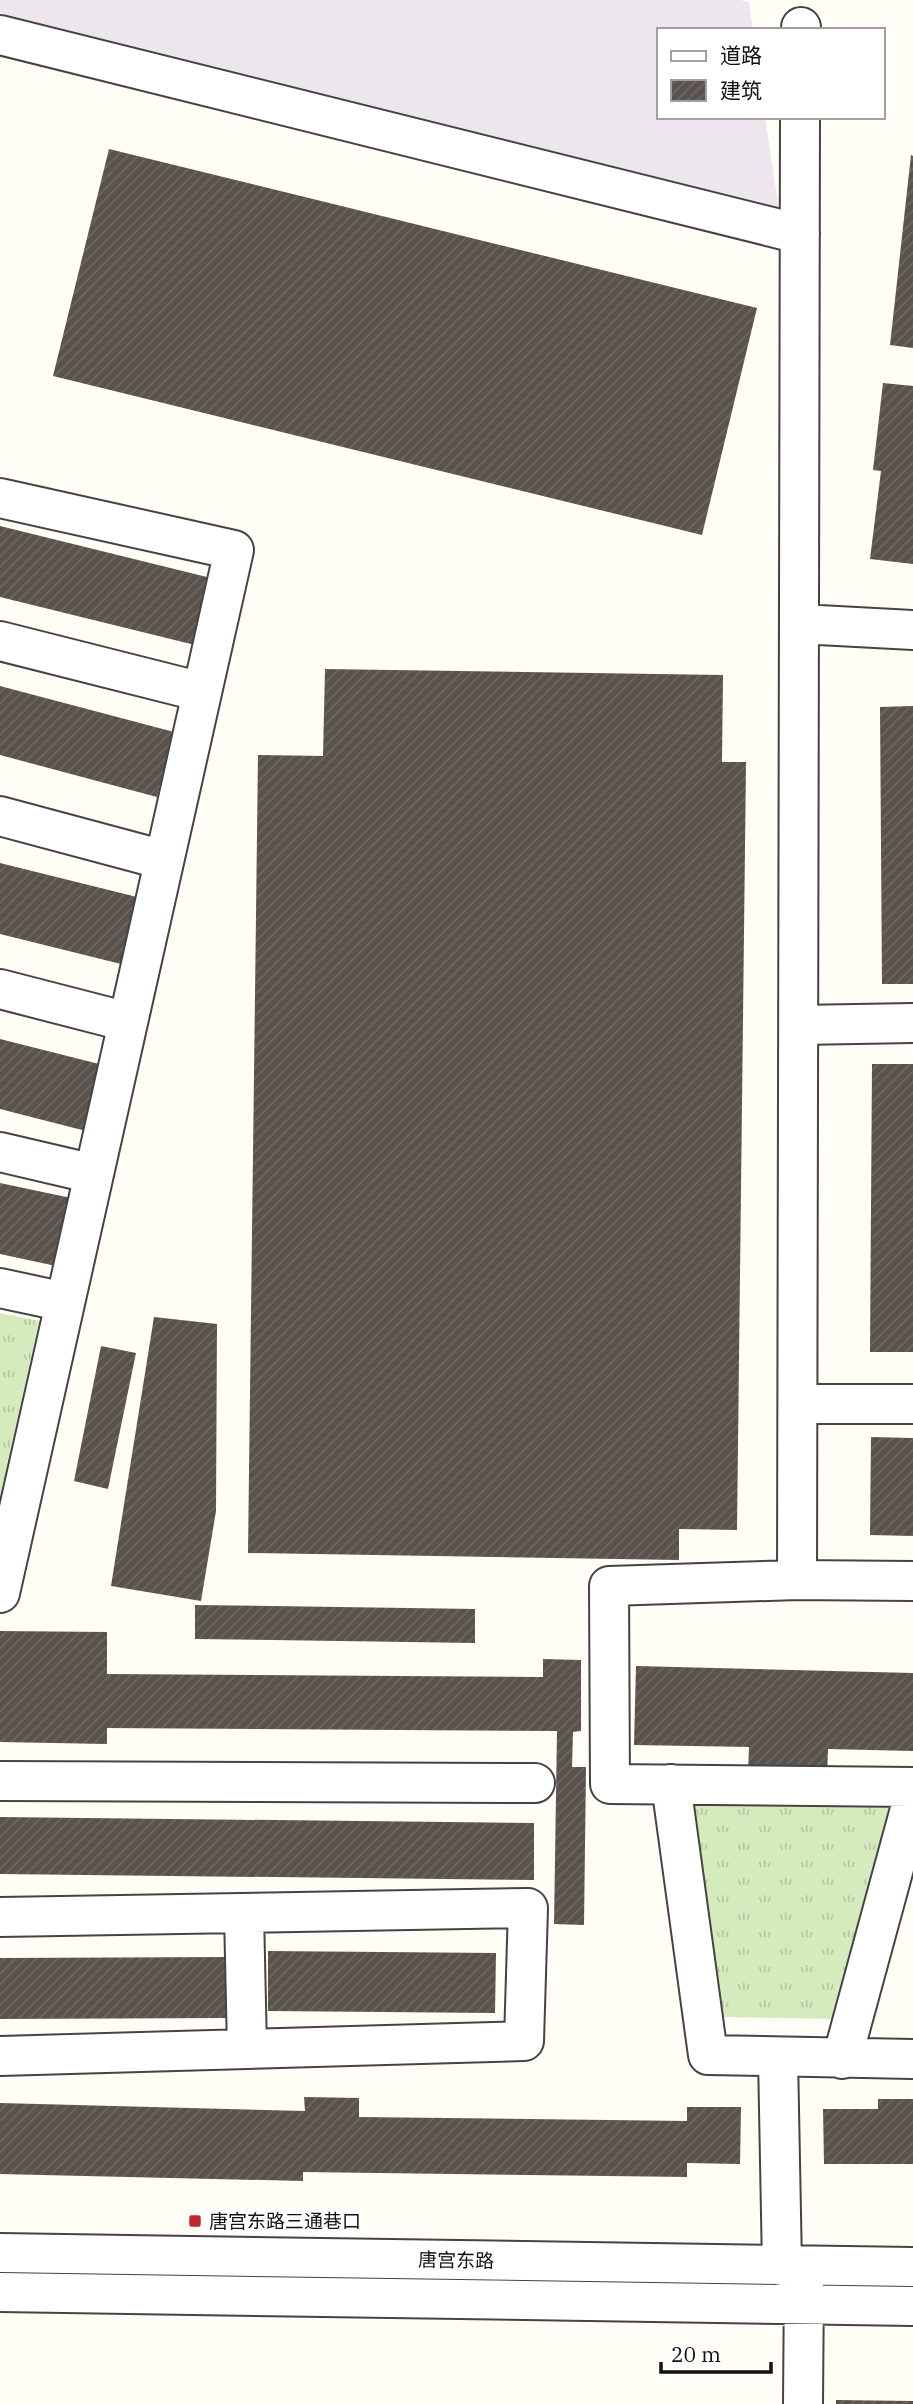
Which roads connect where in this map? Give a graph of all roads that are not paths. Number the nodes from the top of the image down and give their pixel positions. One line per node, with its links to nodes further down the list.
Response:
1 (0, 35): 3 (street)
2 (800, 119): 3 (street)
3 (800, 234): 5 (street)
4 (0, 498): 8 (street)
5 (800, 624): 6 (street); 14 (street)
6 (913, 630)
7 (0, 641): 8 (street)
8 (202, 692): 10 (street)
9 (0, 816): 10 (street)
10 (164, 860): 12 (street)
11 (0, 989): 12 (street)
12 (128, 1022): 16 (street)
13 (913, 1023): 14 (street)
14 (799, 1025): 19 (street)
15 (0, 1152): 16 (street)
16 (94, 1174): 18 (street)
17 (0, 1288): 18 (street)
18 (65, 1302): 23 (street)
19 (798, 1404): 20 (street); 21 (street)
20 (913, 1404)
21 (797, 1580): 22 (street); 26 (street)
22 (913, 1581)
23 (0, 1594)
24 (0, 1782): 25 (street)
25 (535, 1783)
26 (671, 1784): 27 (street); 33 (street)
27 (913, 1787)
28 (913, 1798): 34 (street)
29 (244, 1913): 30 (street); 31 (street); 31 (street)
30 (0, 1917)
31 (247, 2049): 32 (street)
32 (0, 2056)
33 (778, 2057): 34 (street); 37 (street)
34 (842, 2059): 35 (street)
35 (913, 2059)
36 (0, 2253): 37 (street, 唐宫东路)
37 (793, 2266): 38 (street, 唐宫东路); 40 (street)
38 (913, 2267)
39 (0, 2292): 40 (street, 唐宫东路)
40 (804, 2304): 41 (street, 唐宫东路); 42 (street)
41 (913, 2306)
42 (803, 2404)

